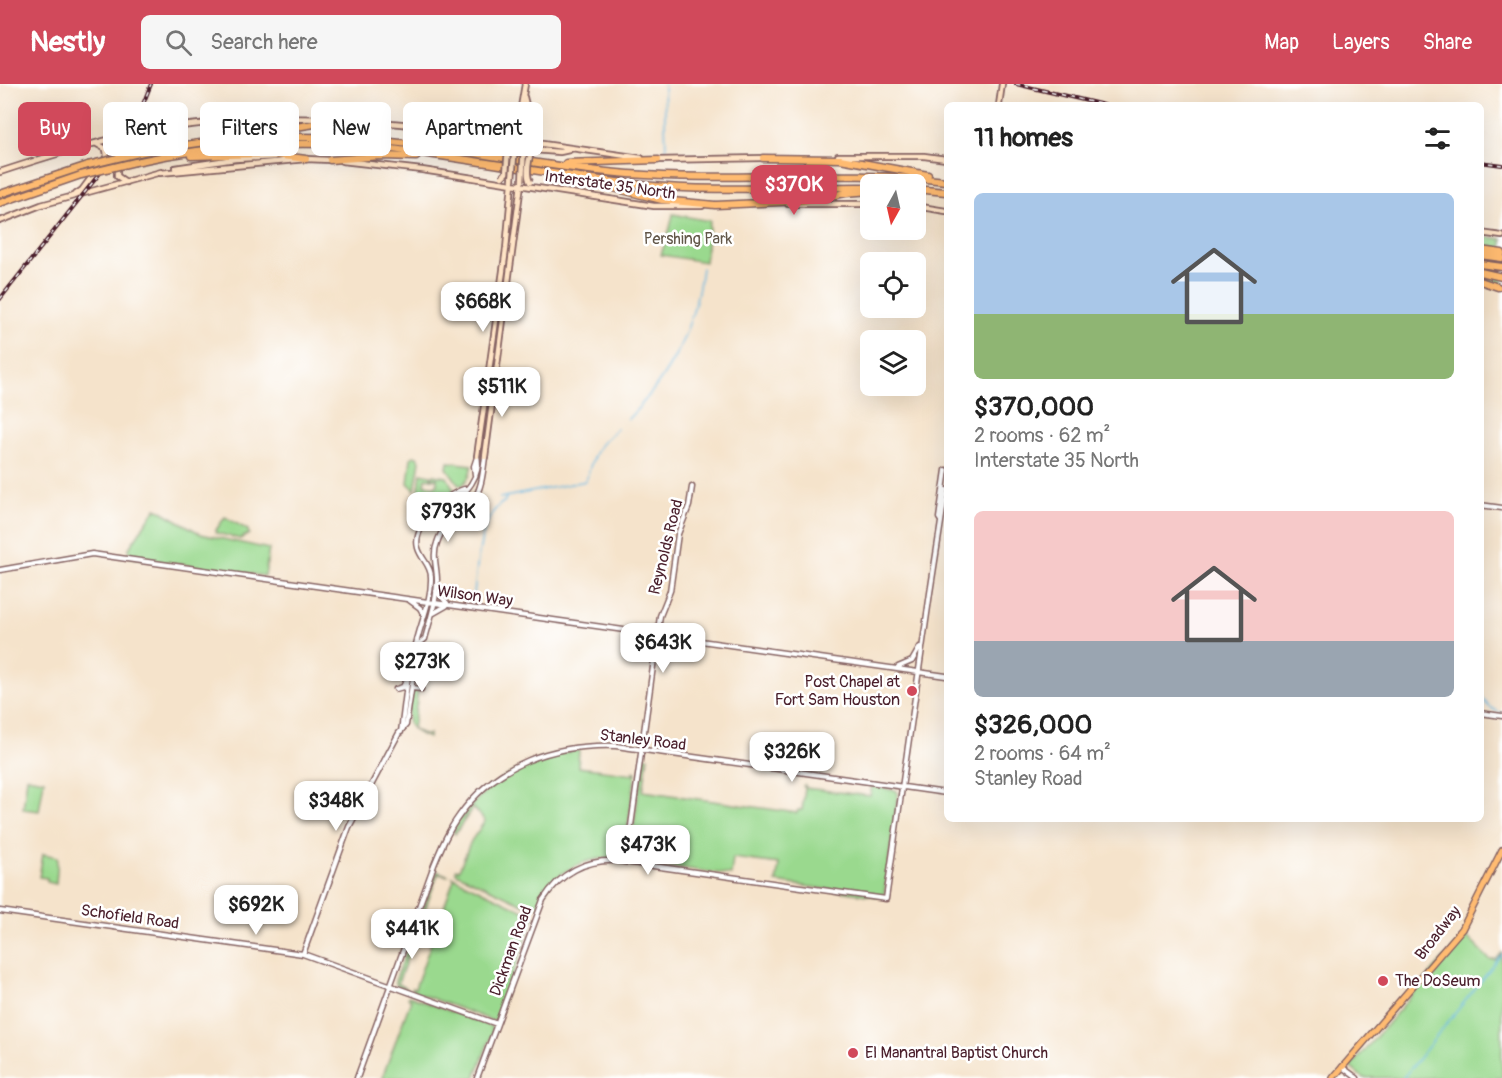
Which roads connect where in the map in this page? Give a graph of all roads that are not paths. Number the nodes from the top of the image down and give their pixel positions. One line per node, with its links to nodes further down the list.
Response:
1 (525, 84): 3 (main road)
2 (1002, 84): 6 (main road)
3 (524, 97): 4 (main road); 5 (main road)
4 (522, 102)
5 (525, 102)
6 (999, 102)
7 (311, 119): 9 (main road, Interstate 35 North)
8 (311, 125): 11 (highway)
9 (188, 126)
10 (103, 142): 12 (main road, Interstate 35 North)
11 (188, 142)
12 (96, 144): 30 (main road, Interstate 35 North); 43 (main road)
13 (188, 145): 28 (highway)
14 (543, 146): 15 (main road, Interstate 35 North)
15 (574, 149): 27 (main road, Interstate 35 North); 37 (main road, bridge)
16 (125, 156): 42 (highway, bridge)
17 (126, 156): 34 (main road)
18 (507, 156): 31 (main road, bridge)
19 (514, 156): 35 (main road, bridge)
20 (523, 156): 36 (main road, bridge)
21 (763, 158): 23 (main road, Interstate 35 North); 27 (main road, Interstate 35 North); 33 (highway)
22 (306, 159): 24 (highway); 25 (main road, Interstate 35 North); 34 (main road)
23 (944, 159)
24 (145, 160): 26 (highway); 44 (highway, bridge)
25 (330, 160): 26 (highway); 31 (main road, Interstate 35 North)
26 (464, 160): 29 (highway)
27 (658, 160): 28 (highway)
28 (533, 161): 32 (highway)
29 (531, 170): 38 (highway); 46 (highway)
30 (0, 172)
31 (488, 180): 35 (main road, Interstate 35 North)
32 (944, 180)
33 (944, 180)
34 (128, 182): 43 (main road)
35 (512, 182): 36 (main road, Interstate 35 North); 62 (main road)
36 (521, 183): 37 (main road, Interstate 35 North); 63 (main road)
37 (547, 189): 46 (main road, Interstate 35 North)
38 (860, 189)
39 (860, 191): 46 (highway)
40 (926, 191): 41 (highway)
41 (944, 193)
42 (0, 194)
43 (71, 197): 49 (main road)
44 (0, 203)
45 (860, 204): 46 (main road, Interstate 35 North)
46 (716, 205)
47 (926, 208): 48 (main road)
48 (944, 211)
49 (0, 221)
50 (1484, 234): 51 (main road)
51 (1502, 236)
52 (1484, 252): 53 (highway)
53 (1502, 252)
54 (1484, 253): 55 (highway)
55 (1502, 258)
56 (1484, 265): 57 (highway)
57 (1502, 267)
58 (1484, 273): 59 (highway)
59 (1502, 278)
60 (1484, 284): 61 (highway)
61 (1500, 288)
62 (477, 456): 71 (street)
63 (485, 457): 72 (street)
64 (944, 484): 69 (street)
65 (692, 487): 80 (street, Reynolds Road)
66 (944, 504): 69 (street)
67 (1484, 506): 68 (street)
68 (1502, 508)
69 (940, 521): 81 (street)
70 (0, 570): 73 (street, Wilson Way)
71 (430, 589): 74 (street); 75 (street)
72 (436, 591): 76 (street); 77 (street)
73 (406, 599): 74 (street, Wilson Way); 78 (street)
74 (414, 600): 75 (street, Wilson Way)
75 (428, 602): 76 (street, Wilson Way); 78 (street)
76 (434, 603): 77 (street, Wilson Way); 79 (street)
77 (450, 605): 79 (street); 80 (street, Wilson Way)
78 (424, 615): 82 (street)
79 (431, 615): 86 (street)
80 (657, 634): 83 (street, Wilson Way); 92 (street, Reynolds Road)
81 (924, 634): 83 (street); 84 (street)
82 (409, 668): 88 (street); 88 (street)
83 (893, 668): 84 (street, Wilson Way)
84 (918, 672): 85 (street, Wilson Way); 93 (street)
85 (944, 676)
86 (411, 687): 87 (street); 91 (street)
87 (421, 689)
88 (405, 697): 91 (street)
89 (1484, 714): 90 (street)
90 (1502, 716)
91 (400, 732): 98 (street)
92 (641, 750): 93 (street, Stanley Road); 96 (street, Reynolds Road); 99 (street, Stanley Road)
93 (902, 787): 94 (street, Stanley Road); 96 (street, Dickman Road)
94 (944, 793)
95 (1502, 850): 101 (main road, Broadway)
96 (626, 862): 100 (street, Dickman Road)
97 (0, 911): 98 (street, Schofield Road)
98 (303, 954): 99 (street, Schofield Road)
99 (390, 986): 100 (street, Schofield Road); 102 (street, Stanley Road)
100 (496, 1024): 103 (street, Dickman Road)
101 (1342, 1067): 104 (main road, Broadway); 105 (street)
102 (357, 1078)
103 (477, 1078)
104 (1333, 1078)
105 (1358, 1078)

